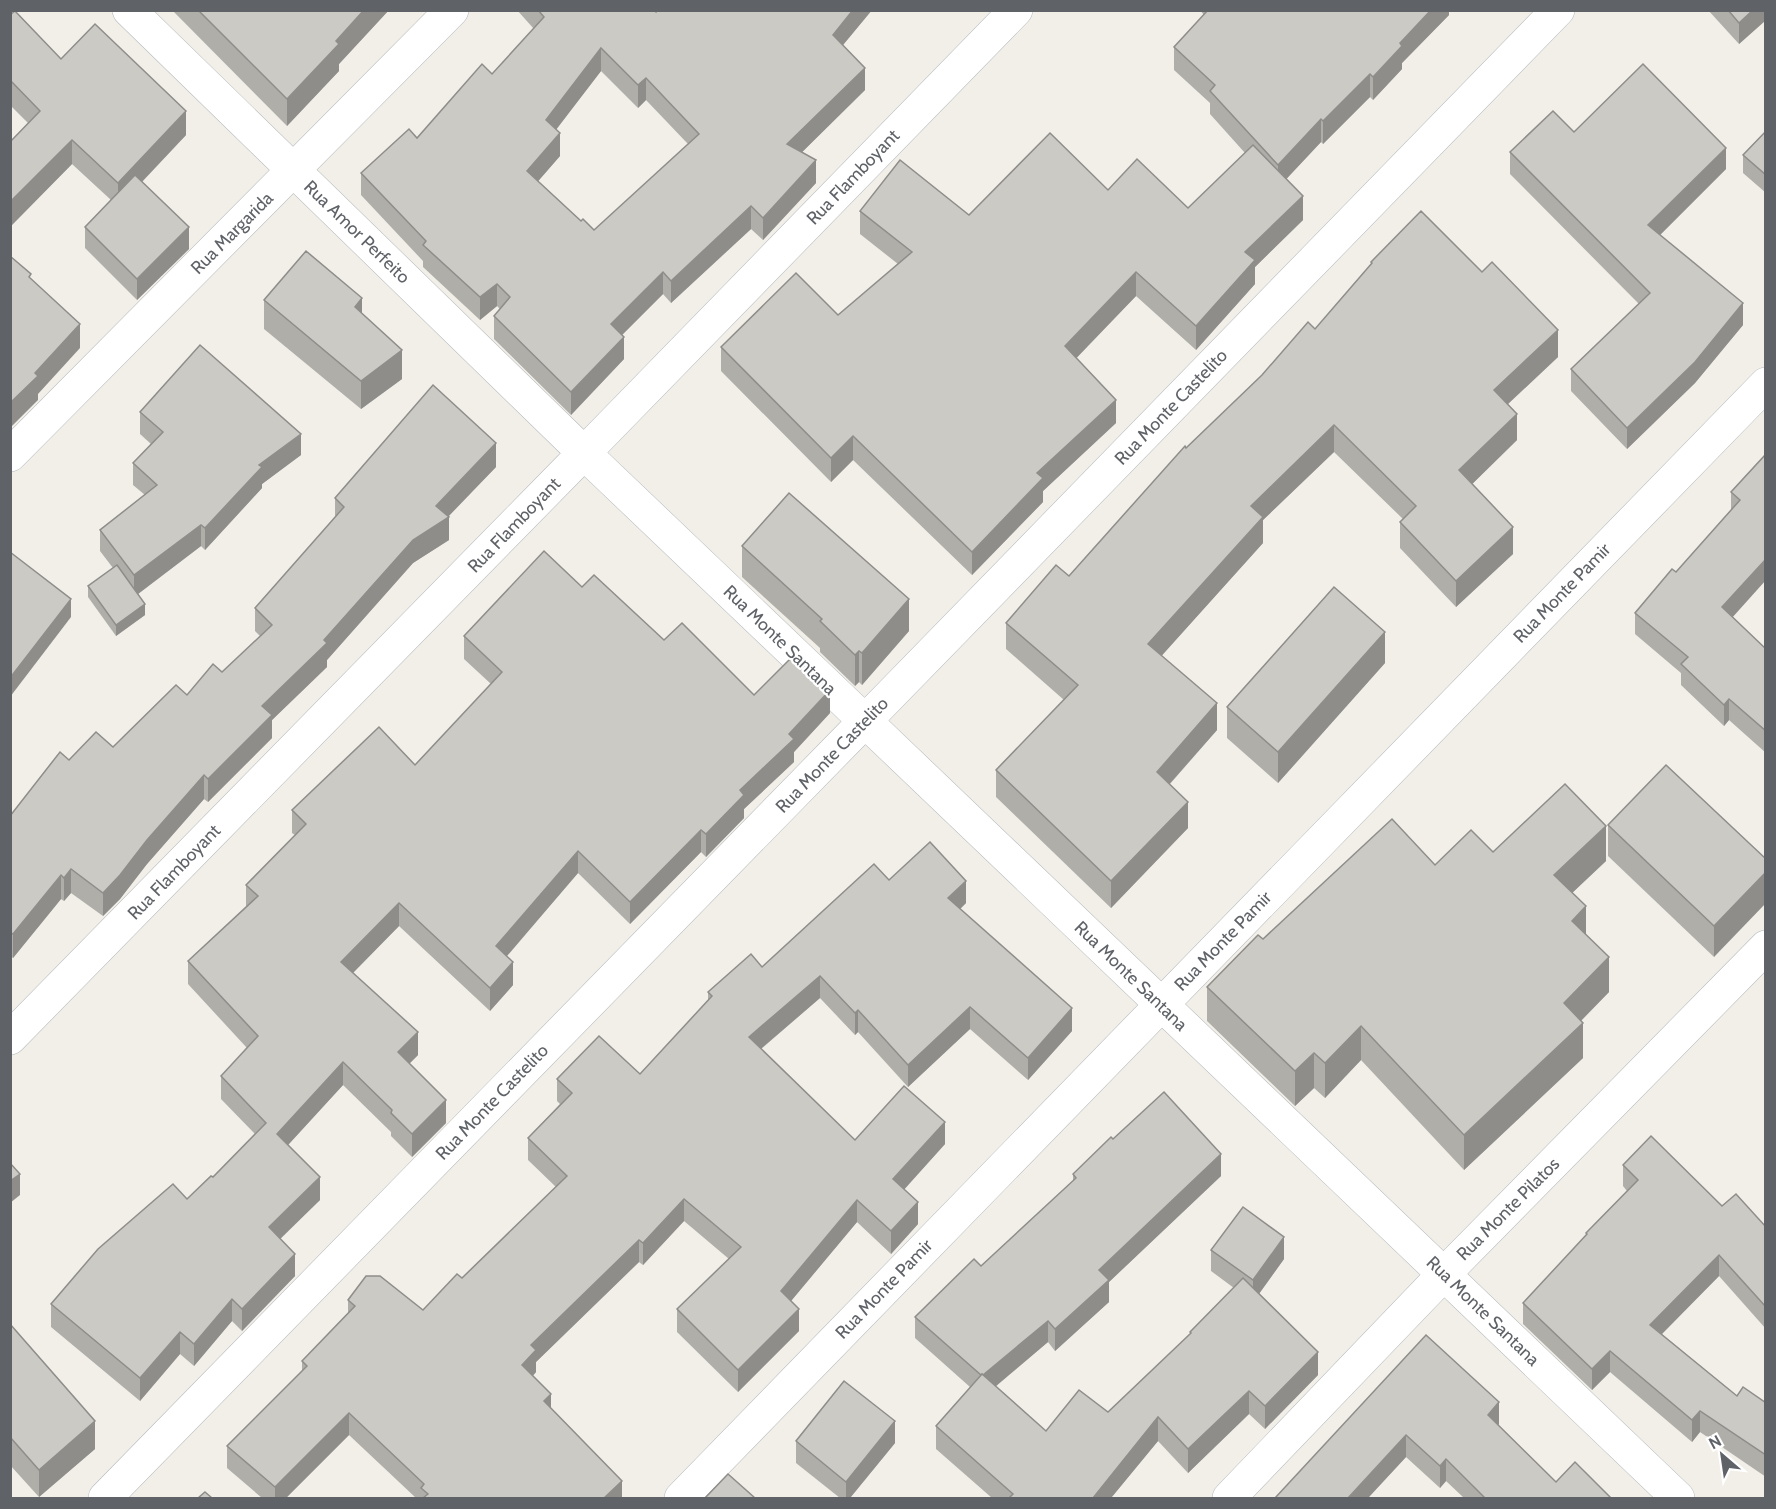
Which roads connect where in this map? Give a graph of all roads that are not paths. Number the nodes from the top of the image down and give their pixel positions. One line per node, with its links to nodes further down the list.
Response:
1 (129, 10): 5 (street, Rua Amor Perfeito)
2 (452, 10): 5 (street, Rua Margarida)
3 (1016, 10): 7 (street, Rua Flamboyant)
4 (1558, 10): 9 (street, Rua Monte Castelito)
5 (294, 171): 7 (street, Rua Amor Perfeito); 8 (street, Rua Margarida)
6 (1766, 384): 11 (street, Rua Monte Pamir)
7 (584, 453): 9 (street, Rua Monte Santana); 12 (street, Rua Flamboyant)
8 (10, 455)
9 (865, 721): 11 (street, Rua Monte Santana); 14 (street, Rua Monte Castelito)
10 (1766, 947): 13 (street, Rua Monte Pilatos)
11 (1161, 1005): 13 (street, Rua Monte Santana); 15 (street, Rua Monte Pamir)
12 (10, 1038)
13 (1444, 1274): 16 (street, Rua Monte Pilatos); 17 (street, Rua Monte Santana)
14 (105, 1498)
15 (681, 1498)
16 (1229, 1498)
17 (1678, 1498)

